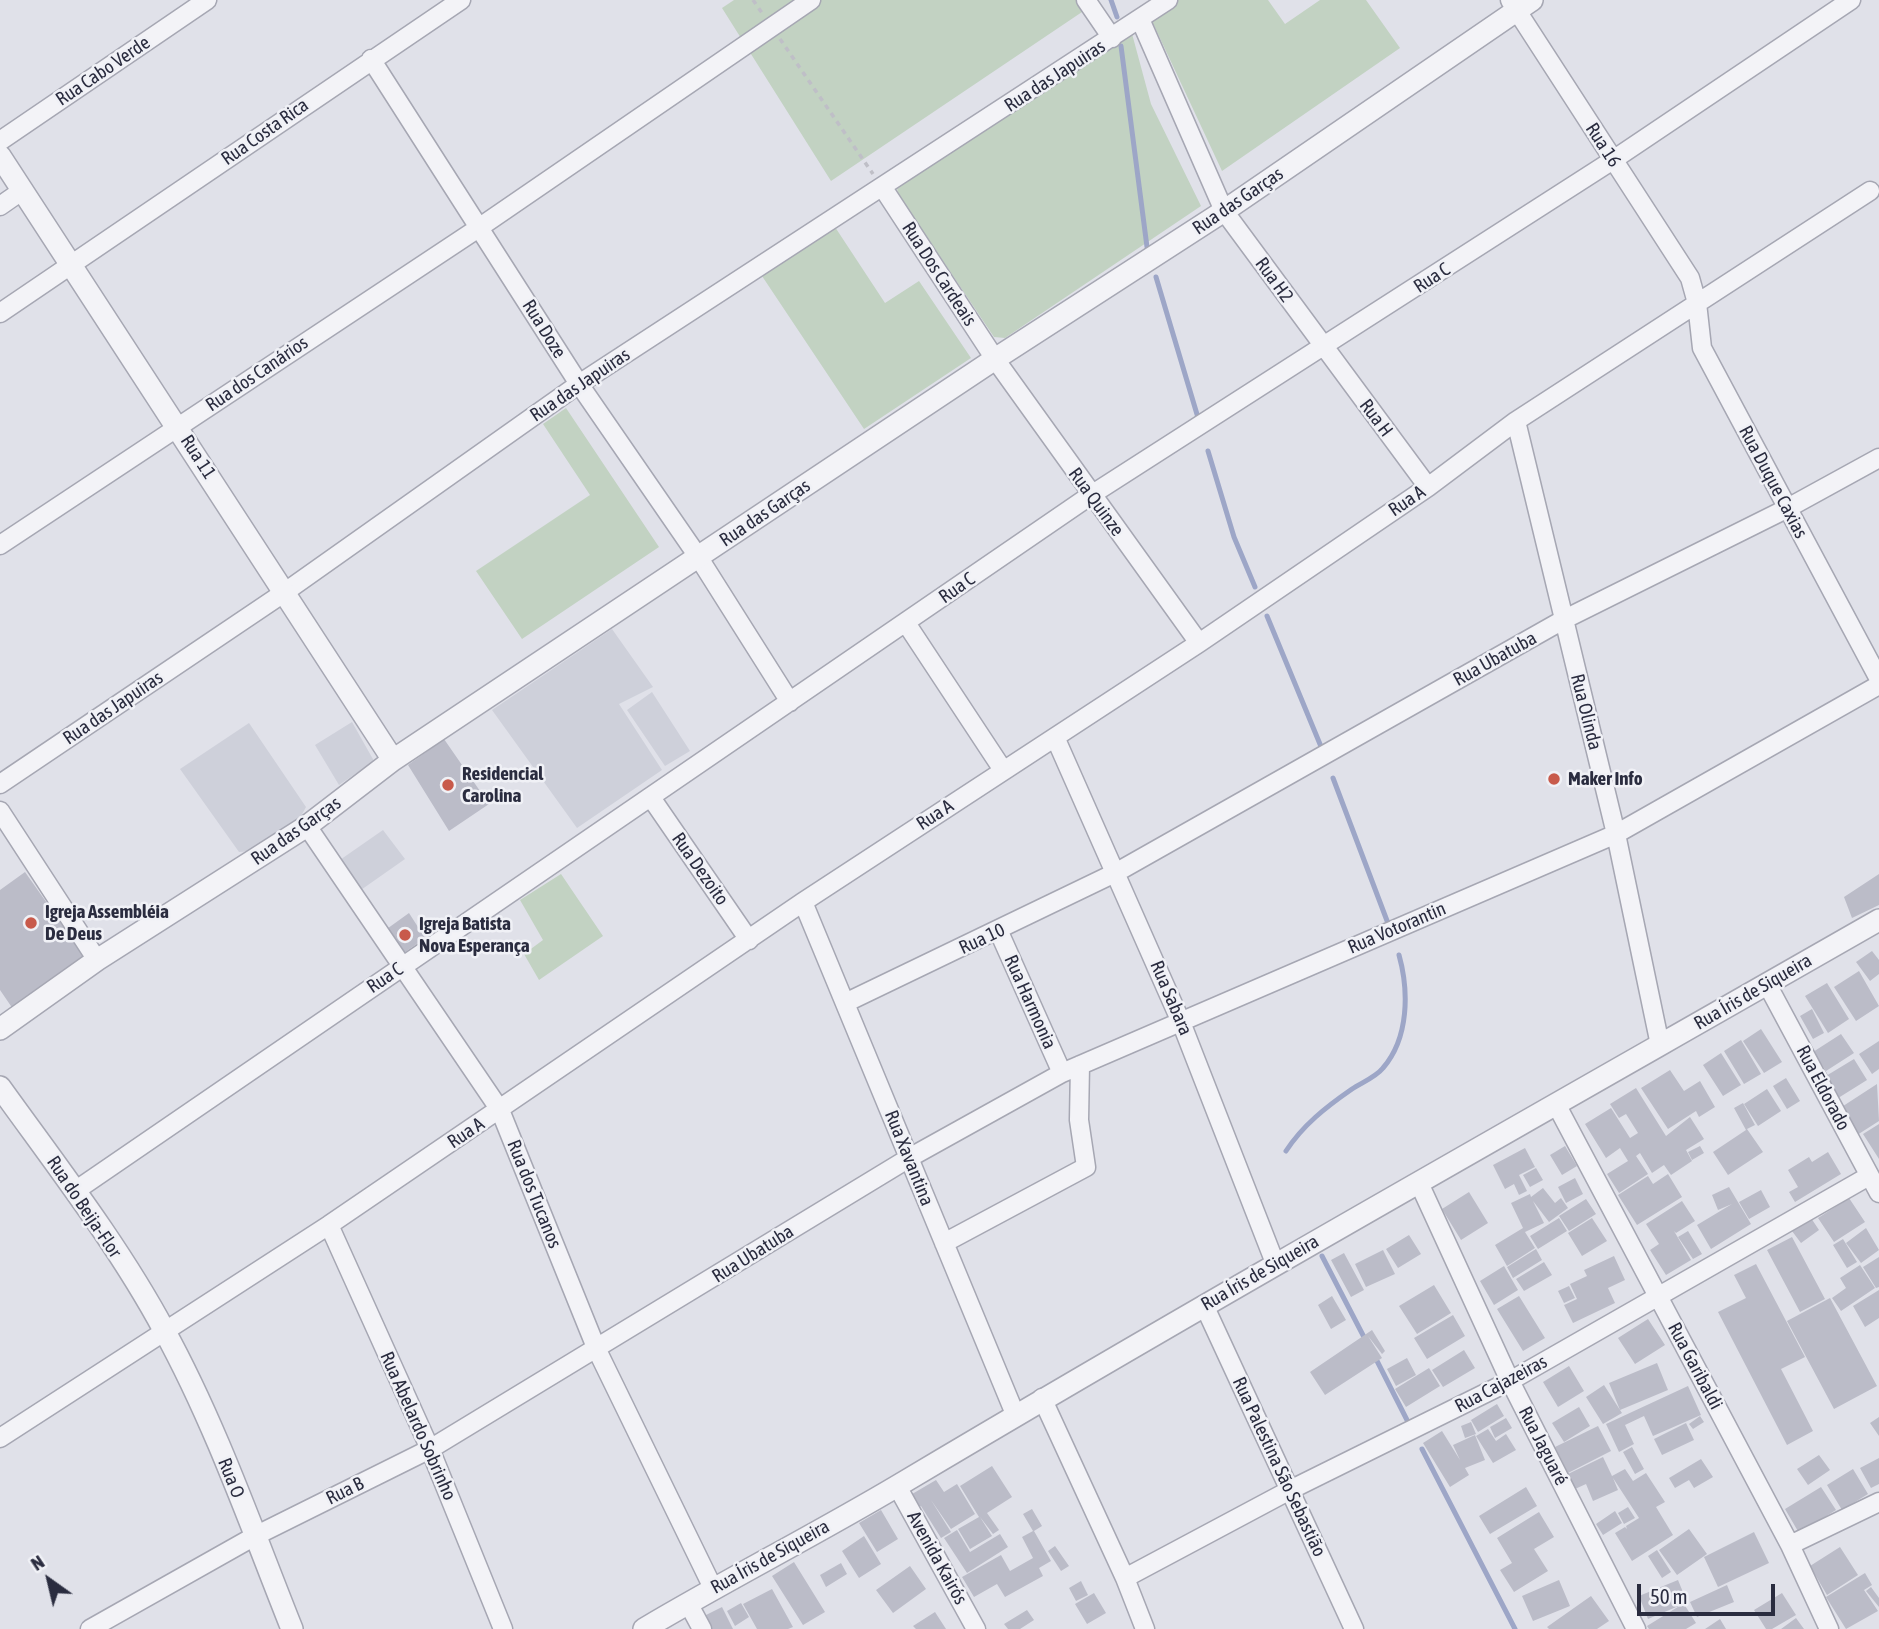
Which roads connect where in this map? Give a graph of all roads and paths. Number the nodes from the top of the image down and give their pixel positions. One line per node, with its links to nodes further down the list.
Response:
1 (207, 0): 13 (street, Rua Cabo Verde)
2 (461, 0): 12 (street, Rua Costa Rica)
3 (753, 0): 10 (path)
4 (811, 0): 10 (street, Rua dos Canários)
5 (1086, 0): 11 (street)
6 (1168, 0): 9 (street, Rua das Japuiras)
7 (1851, 0): 15 (street, Rua C)
8 (1520, 4): 15 (street, Rua 16); 20 (street, Rua das Garças)
9 (1140, 19): 11 (street, Rua das Japuiras); 20 (street, Rua H2)
10 (772, 27): 16 (path); 21 (street, Rua dos Canários)
11 (1112, 38): 16 (street, Rua das Japuiras)
12 (371, 59): 21 (street, Rua Doze); 22 (street, Rua Costa Rica)
13 (0, 141)
14 (0, 156): 17 (street, Rua 11)
15 (1613, 160): 23 (street, Rua 16); 26 (street, Rua C)
16 (883, 188): 27 (street, Rua Dos Cardeais); 28 (street, Rua das Japuiras)
17 (23, 190): 19 (street); 22 (street, Rua 11)
18 (1870, 191): 24 (street, Rua A)
19 (0, 206)
20 (1224, 211): 26 (street, Rua H2); 27 (street, Rua das Garças)
21 (480, 227): 28 (street, Rua Doze); 30 (street, Rua dos Canários)
22 (71, 266): 25 (street, Rua Costa Rica); 30 (street, Rua 11)
23 (1690, 278): 24 (street, Rua Duque Caxias)
24 (1697, 303): 29 (street, Rua A); 34 (street, Rua Duque Caxias)
25 (0, 313)
26 (1324, 348): 32 (street, Rua H); 33 (street, Rua C)
27 (995, 359): 33 (street, Rua Quinze); 36 (street, Rua das Garças)
28 (579, 384): 36 (street, Rua Doze); 37 (street, Rua das Japuiras)
29 (1516, 421): 32 (street, Rua A); 38 (street, Rua Olinda)
30 (178, 426): 35 (street, Rua dos Canários); 37 (street, Rua 11)
31 (1879, 457): 34 (street, Rua Ubatuba)
32 (1428, 487): 40 (street, Rua A)
33 (1091, 495): 39 (street, Rua C); 40 (street, Rua Quinze)
34 (1786, 509): 38 (street, Rua Ubatuba); 41 (street, Rua Duque Caxias)
35 (0, 545)
36 (699, 558): 43 (street, Rua Doze); 45 (street, Rua das Garças)
37 (285, 592): 45 (street, Rua 11); 47 (street, Rua das Japuiras)
38 (1563, 620): 51 (street, Rua Olinda); 52 (street, Rua Ubatuba)
39 (906, 623): 43 (street, Rua C); 46 (street)
40 (1199, 643): 44 (street, Rua A)
41 (1879, 679)
42 (1879, 685): 51 (street, Rua Votorantin)
43 (790, 702): 48 (street, Rua C)
44 (1055, 737): 46 (street, Rua A); 52 (street, Rua Sabara)
45 (393, 760): 50 (street, Rua das Garças)
46 (1003, 770): 53 (street, Rua A)
47 (0, 784)
48 (652, 799): 56 (street, Rua Dezoito); 58 (street, Rua C)
49 (0, 811): 57 (street)
50 (307, 827): 57 (street, Rua das Garças); 58 (street, Rua dos Tucanos)
51 (1616, 834): 61 (street, Rua Votorantin); 63 (street, Rua Olinda)
52 (1117, 872): 55 (street, Rua 10); 61 (street, Rua Sabara)
53 (803, 902): 56 (street, Rua A); 60 (street, Rua Xavantina)
54 (1879, 920): 59 (street, Rua Íris de Siqueira)
55 (999, 932): 60 (street, Rua 10); 65 (street, Rua Harmonia)
56 (749, 940): 68 (street, Rua A)
57 (97, 960): 62 (street, Rua das Garças)
58 (403, 965): 68 (street, Rua dos Tucanos); 72 (street, Rua C)
59 (1767, 984): 63 (street, Rua Íris de Siqueira); 70 (street, Rua Eldorado)
60 (845, 1003): 69 (street, Rua Xavantina)
61 (1181, 1022): 64 (street, Rua Votorantin); 76 (street, Rua Sabara)
62 (0, 1029)
63 (1660, 1045): 67 (street, Rua Íris de Siqueira)
64 (1080, 1065): 65 (street, Rua Votorantin); 75 (street)
65 (1062, 1073): 69 (street, Rua Votorantin)
66 (0, 1087): 72 (street, Rua do Beija-Flor)
67 (1556, 1104): 71 (street, Rua Íris de Siqueira); 77 (street, Rua Garibaldi)
68 (500, 1110): 74 (street, Rua A); 80 (street, Rua dos Tucanos)
69 (909, 1158): 75 (street, Rua Xavantina); 80 (street, Rua Ubatuba)
70 (1870, 1176): 73 (street, Rua Eldorado); 77 (street, Rua Cajazeiras)
71 (1419, 1184): 76 (street, Rua Íris de Siqueira); 81 (street, Rua Jaguaré)
72 (75, 1191): 79 (street, Rua do Beija-Flor)
73 (1879, 1193)
74 (328, 1225): 79 (street, Rua A); 85 (street, Rua Abelardo Sobrinho)
75 (944, 1243): 83 (street, Rua Xavantina)
76 (1275, 1263): 78 (street, Rua Íris de Siqueira)
77 (1658, 1297): 81 (street, Rua Cajazeiras); 90 (street, Rua Garibaldi)
78 (1204, 1305): 82 (street, Rua Íris de Siqueira); 87 (street, Rua Palestina São Sebastião)
79 (164, 1330): 84 (street, Rua A); 89 (street, Rua O)
80 (597, 1350): 85 (street, Rua B); 92 (street, Rua dos Tucanos)
81 (1510, 1381): 87 (street, Rua Cajazeiras); 102 (street, Rua Jaguaré)
82 (1042, 1398): 83 (street, Rua Íris de Siqueira); 91 (street)
83 (1015, 1414): 86 (street, Rua Íris de Siqueira)
84 (2, 1434)
85 (430, 1449): 89 (street, Rua B); 96 (street, Rua Abelardo Sobrinho)
86 (897, 1486): 92 (street, Rua Íris de Siqueira); 99 (street, Avenida Kairós)
87 (1290, 1490): 91 (street, Rua Cajazeiras); 101 (street, Rua Palestina São Sebastião)
88 (1879, 1502): 90 (street)
89 (254, 1536): 94 (street, Rua B); 95 (street, Rua O)
90 (1790, 1545): 103 (street, Rua Garibaldi)
91 (1125, 1578): 100 (street)
92 (713, 1588): 93 (street, Rua Íris de Siqueira)
93 (688, 1603): 97 (street, Rua Íris de Siqueira); 98 (street)
94 (90, 1629)
95 (292, 1629)
96 (503, 1629)
97 (644, 1629)
98 (702, 1629)
99 (976, 1629)
100 (1145, 1629)
101 (1354, 1629)
102 (1636, 1629)
103 (1829, 1629)

